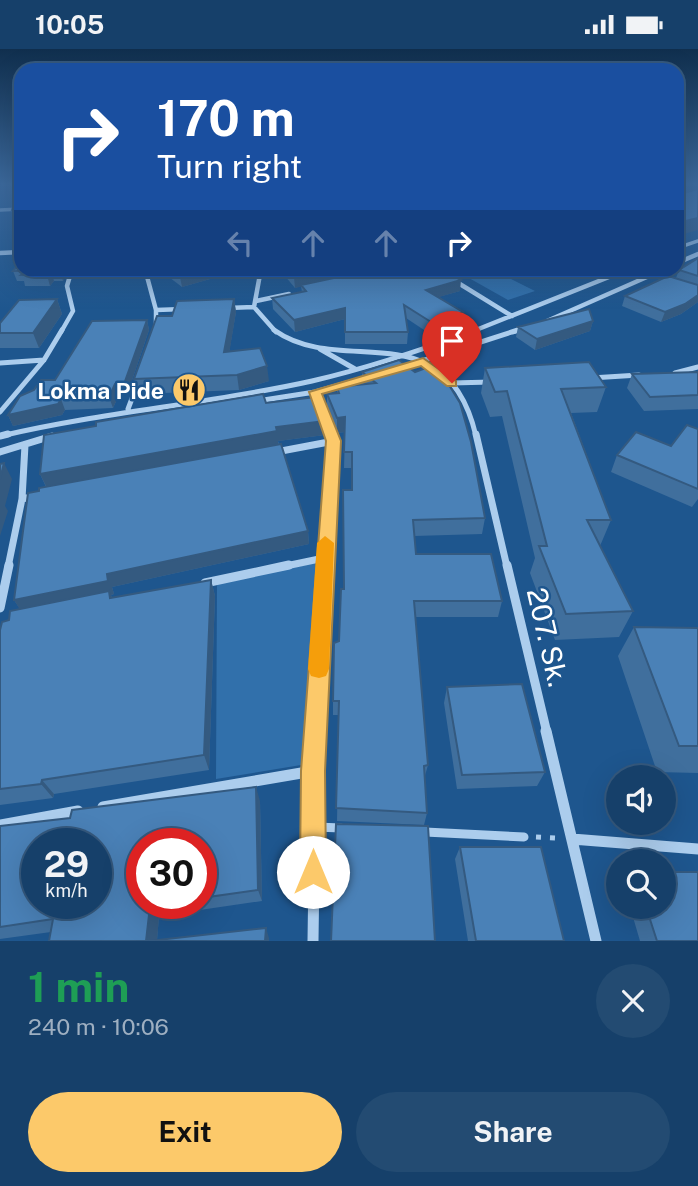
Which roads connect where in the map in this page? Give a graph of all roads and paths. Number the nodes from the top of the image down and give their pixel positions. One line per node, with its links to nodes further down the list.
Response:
1 (698, 254): 2 (street)
2 (685, 260)
3 (70, 277): 22 (street)
4 (147, 277): 15 (street)
5 (260, 277): 12 (street)
6 (449, 277): 16 (street)
7 (609, 277): 16 (street)
8 (649, 277): 17 (street)
9 (654, 277): 10 (street)
10 (663, 280)
11 (295, 293): 12 (street)
12 (255, 304): 13 (street); 20 (street)
13 (217, 308)
14 (191, 309): 15 (street)
15 (156, 310): 19 (street)
16 (512, 316): 21 (street)
17 (544, 322)
18 (532, 326): 23 (street)
19 (153, 338)
20 (317, 347): 21 (street); 28 (street)
21 (402, 354): 23 (street, 207. Sk.); 28 (street)
22 (44, 361): 24 (street); 37 (street)
23 (423, 361): 27 (street); 34 (street, 207. Sk.)
24 (0, 362)
25 (144, 367): 36 (street)
26 (698, 367): 30 (street)
27 (396, 369)
28 (356, 370): 36 (street)
29 (383, 373): 35 (street)
30 (669, 373)
31 (641, 375): 32 (street)
32 (586, 378)
33 (505, 381): 34 (street)
34 (452, 383): 58 (street, 207. Sk.)
35 (315, 392): 38 (street); 43 (street)
36 (128, 409): 42 (street)
37 (0, 412)
38 (154, 418)
39 (86, 428): 40 (street)
40 (73, 430)
41 (61, 434): 44 (street)
42 (0, 436)
43 (334, 441): 46 (street); 49 (street)
44 (25, 445): 45 (street); 48 (street)
45 (0, 453)
46 (266, 454)
47 (49, 493): 48 (street)
48 (22, 499): 51 (street)
49 (324, 558): 50 (street); 52 (street)
50 (189, 586)
51 (0, 608)
52 (313, 771): 53 (street); 54 (street)
53 (0, 825)
54 (313, 826): 55 (lane); 60 (street)
55 (353, 828)
56 (418, 831): 57 (lane)
57 (524, 837): 58 (path)
58 (572, 839): 59 (street); 61 (street, 207. Sk.)
59 (698, 849)
60 (313, 941)
61 (596, 941)

